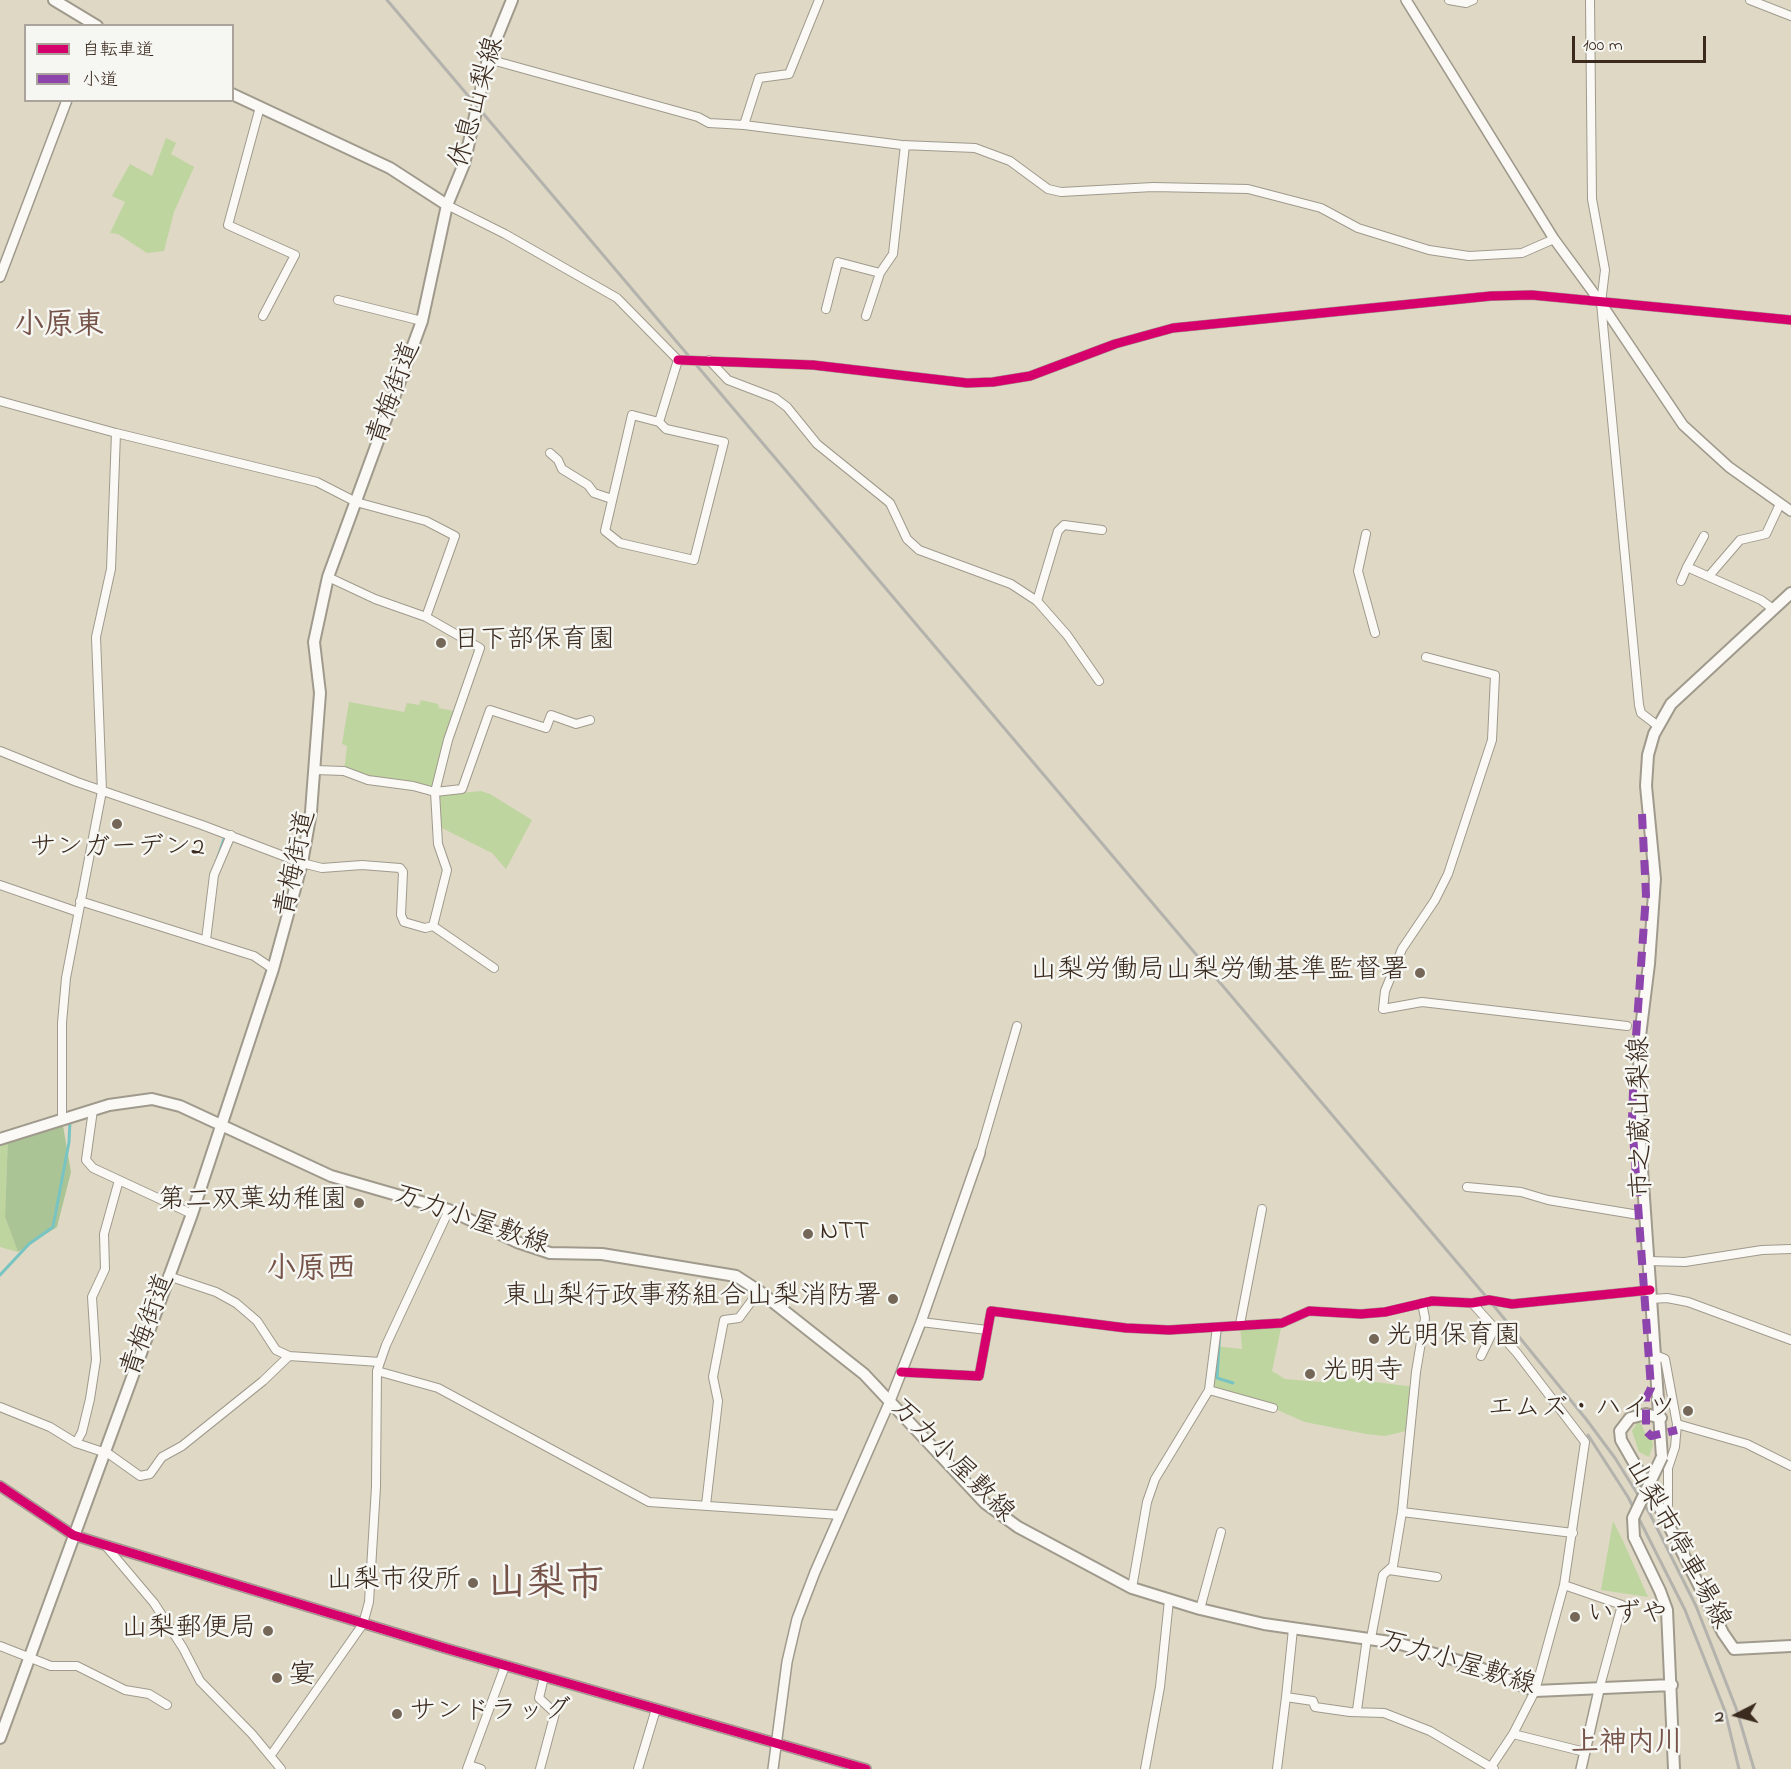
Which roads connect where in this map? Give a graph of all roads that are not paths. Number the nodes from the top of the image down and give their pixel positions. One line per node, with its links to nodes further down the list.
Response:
1 (54, 0): 10 (main road)
2 (512, 0): 11 (main road, 休息山梨線)
3 (819, 0): 15 (street)
4 (1406, 0): 18 (street)
5 (1449, 0): 6 (street)
6 (1473, 0)
7 (1590, 0): 22 (street)
8 (1750, 0): 9 (street)
9 (1791, 16)
10 (94, 24)
11 (488, 59): 15 (street); 17 (main road, 休息山梨線)
12 (234, 95): 14 (main road)
13 (67, 102): 20 (street)
14 (260, 107): 17 (main road); 24 (street)
15 (744, 124): 16 (street)
16 (905, 145): 18 (street); 19 (street)
17 (447, 205): 27 (main road, 青梅街道); 28 (street)
18 (1554, 239): 22 (street)
19 (880, 273): 23 (street); 25 (street)
20 (0, 277)
21 (338, 300): 27 (street)
22 (1601, 303): 26 (street); 29 (street); 36 (street); 53 (street)
23 (826, 309)
24 (263, 316)
25 (866, 316)
26 (1791, 320)
27 (422, 321): 35 (main road, 青梅街道)
28 (678, 360): 29 (street); 31 (street)
29 (709, 360): 46 (street)
30 (0, 401): 32 (street)
31 (659, 422): 34 (street); 34 (street)
32 (116, 433): 35 (street); 56 (street)
33 (550, 453): 34 (street)
34 (612, 499)
35 (356, 502): 43 (main road, 青梅街道); 48 (street)
36 (1780, 504): 37 (street); 42 (street)
37 (1791, 511)
38 (1101, 530): 46 (street)
39 (1366, 534): 49 (street)
40 (1704, 536): 41 (street)
41 (1687, 567): 42 (street); 44 (street)
42 (1709, 576): 47 (street)
43 (327, 577): 48 (street); 55 (main road, 青梅街道)
44 (1681, 581)
45 (1791, 593): 47 (main road, 市之蔵山梨線)
46 (1037, 602): 51 (street)
47 (1773, 609): 53 (main road, 市之蔵山梨線)
48 (426, 618): 57 (street)
49 (1375, 633)
50 (1426, 657): 68 (street)
51 (1099, 681)
52 (590, 720): 57 (street)
53 (1658, 726): 79 (main road, 市之蔵山梨線)
54 (0, 752): 56 (street)
55 (315, 770): 57 (street); 59 (main road, 青梅街道)
56 (102, 791): 58 (street); 61 (street)
57 (435, 792): 63 (street)
58 (231, 835): 59 (street); 64 (street)
59 (302, 863): 63 (street); 66 (main road, 青梅街道)
60 (0, 885): 62 (street)
61 (80, 901): 62 (street); 64 (street)
62 (78, 912): 70 (street)
63 (433, 926): 65 (street)
64 (206, 940): 66 (street)
65 (494, 968)
66 (273, 969): 71 (main road, 青梅街道)
67 (1017, 1026): 73 (street)
68 (1627, 1026)
69 (93, 1110): 70 (main road, 万力小屋敷線); 71 (main road, 万力小屋敷線); 74 (street)
70 (62, 1120): 72 (main road, 万力小屋敷線)
71 (223, 1125): 77 (main road, 万力小屋敷線); 78 (main road, 青梅街道)
72 (0, 1139)
73 (980, 1153): 87 (street)
74 (119, 1180): 78 (street); 105 (street)
75 (1467, 1187): 79 (street)
76 (1262, 1209): 88 (street)
77 (449, 1210): 83 (main road, 万力小屋敷線); 96 (street)
78 (192, 1214): 82 (main road, 青梅街道)
79 (1645, 1216): 81 (main road, 市之蔵山梨線)
80 (1791, 1249): 81 (street)
81 (1648, 1261): 84 (main road, 市之蔵山梨線)
82 (168, 1276): 94 (street); 106 (main road, 青梅街道)
83 (759, 1291): 100 (main road, 万力小屋敷線); 109 (street)
84 (1650, 1294): 86 (street); 92 (street); 93 (main road, 市之蔵山梨線)
85 (1422, 1303): 86 (street); 88 (street); 110 (street)
86 (1472, 1304): 90 (street)
87 (921, 1322): 91 (street); 98 (street)
88 (1240, 1324): 89 (street)
89 (1217, 1327): 91 (street); 99 (street)
90 (1495, 1327): 95 (street); 114 (street)
91 (987, 1330): 98 (street)
92 (1791, 1340)
93 (1655, 1355): 103 (main road, 市之蔵山梨線); 104 (street)
94 (289, 1356): 96 (street); 106 (street)
95 (1481, 1356)
96 (380, 1362): 97 (street)
97 (377, 1371): 109 (street); 123 (street)
98 (901, 1372): 100 (street)
99 (1209, 1390): 102 (street); 120 (street)
100 (890, 1401): 112 (street); 120 (main road, 万力小屋敷線)
101 (0, 1407): 105 (street)
102 (1273, 1408)
103 (1661, 1418): 111 (main road, 山梨市停車場線); 131 (main road, 市之蔵山梨線, bridge)
104 (1677, 1424): 107 (street); 111 (street)
105 (76, 1443): 106 (street)
106 (104, 1452): 115 (main road, 青梅街道)
107 (1791, 1466)
108 (0, 1486): 115 (street)
109 (706, 1505): 112 (street)
110 (1402, 1512): 114 (street); 117 (street)
111 (1662, 1512): 127 (main road, 山梨市停車場線)
112 (840, 1515): 140 (street)
113 (1221, 1532): 122 (street)
114 (1573, 1533): 119 (street)
115 (73, 1535): 116 (street); 128 (main road, 青梅街道)
116 (105, 1545): 123 (street); 142 (street)
117 (1389, 1570): 118 (street); 125 (street)
118 (1437, 1577)
119 (1564, 1585): 132 (street); 133 (street)
120 (1132, 1588): 121 (main road, 万力小屋敷線)
121 (1169, 1600): 122 (main road, 万力小屋敷線); 151 (street)
122 (1200, 1609): 124 (main road, 万力小屋敷線)
123 (363, 1624): 129 (street); 142 (street)
124 (1293, 1629): 125 (main road, 万力小屋敷線); 134 (street)
125 (1369, 1638): 133 (main road, 万力小屋敷線); 137 (street)
126 (0, 1646): 128 (street)
127 (1791, 1646)
128 (31, 1657): 135 (street); 139 (main road, 青梅街道)
129 (505, 1666): 130 (street); 143 (street)
130 (544, 1677): 136 (street); 147 (street)
131 (1672, 1685): 132 (main road, 万力小屋敷線); 154 (main road)
132 (1599, 1690): 133 (main road, 万力小屋敷線); 141 (street)
133 (1535, 1691): 138 (street)
134 (1286, 1697): 137 (street); 152 (street)
135 (167, 1705)
136 (656, 1709): 140 (street); 148 (street)
137 (1357, 1710): 144 (street)
138 (1513, 1734): 141 (street); 144 (street)
139 (0, 1738)
140 (775, 1743): 149 (street); 150 (street)
141 (1585, 1752): 153 (street)
142 (271, 1755): 145 (street)
143 (468, 1767): 146 (street)
144 (1492, 1768)
145 (281, 1769)
146 (481, 1769)
147 (540, 1769)
148 (638, 1769)
149 (773, 1769)
150 (866, 1769)
151 (1145, 1769)
152 (1277, 1769)
153 (1581, 1769)
154 (1674, 1769)

